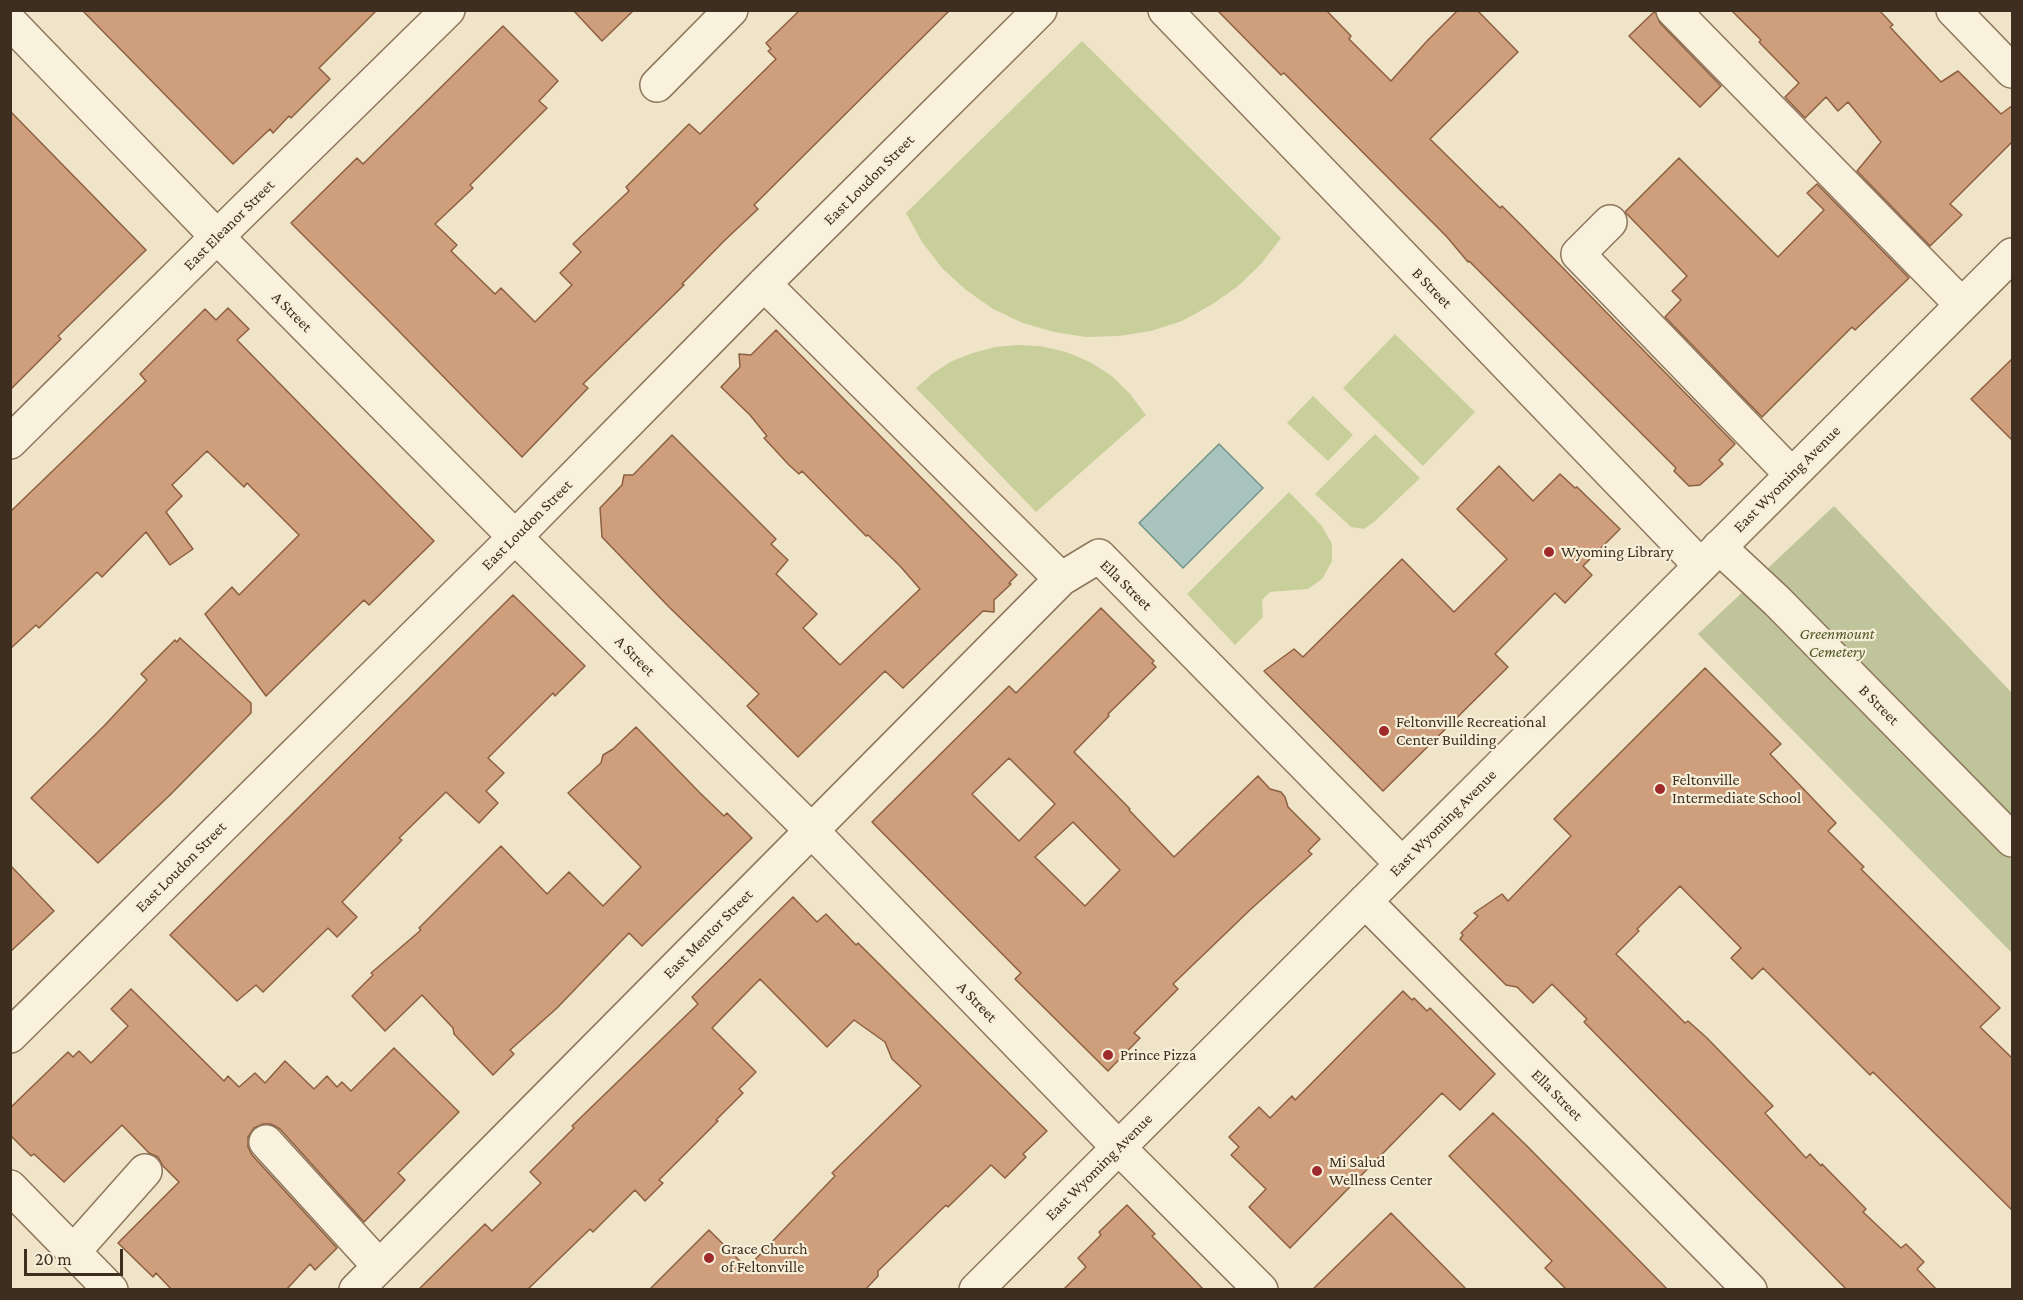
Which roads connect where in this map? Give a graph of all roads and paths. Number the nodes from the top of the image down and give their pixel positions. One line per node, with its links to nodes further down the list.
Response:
1 (448, 10): 11 (street, East Eleanor Street)
2 (731, 10): 9 (street)
3 (1040, 10): 13 (street, East Loudon Street)
4 (1165, 10): 18 (street, B Street)
5 (1673, 10): 14 (street)
6 (1953, 10): 8 (street)
7 (10, 22): 11 (street, A Street)
8 (2013, 71)
9 (657, 85)
10 (1610, 222): 16 (street)
11 (217, 236): 15 (street, East Eleanor Street); 17 (street, A Street)
12 (2013, 255): 14 (street, East Wyoming Avenue)
13 (764, 284): 17 (street, East Loudon Street); 19 (street)
14 (1962, 305): 16 (street, East Wyoming Avenue)
15 (10, 442)
16 (1792, 475): 18 (street, East Wyoming Avenue)
17 (515, 537): 20 (street, A Street); 24 (street, East Loudon Street)
18 (1710, 556): 21 (street, B Street); 22 (street, East Wyoming Avenue)
19 (1061, 579): 20 (street, East Mentor Street); 22 (street, Ella Street)
20 (811, 830): 26 (street, A Street); 30 (street, East Mentor Street)
21 (2013, 840)
22 (1402, 864): 23 (street, East Wyoming Avenue)
23 (1365, 901): 26 (street, East Wyoming Avenue); 35 (street, Ella Street)
24 (10, 1036)
25 (266, 1142): 30 (street)
26 (1119, 1148): 33 (street, East Wyoming Avenue); 34 (street, A Street)
27 (145, 1172): 29 (street)
28 (10, 1187): 29 (street)
29 (74, 1251): 31 (street)
30 (379, 1266): 32 (street, East Mentor Street)
31 (111, 1290)
32 (356, 1290)
33 (976, 1290)
34 (1261, 1290)
35 (1750, 1290)

